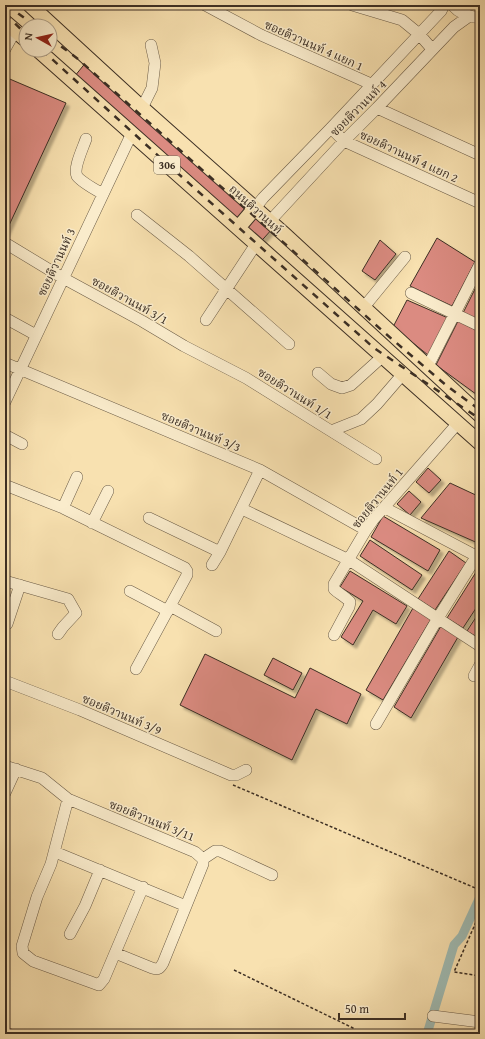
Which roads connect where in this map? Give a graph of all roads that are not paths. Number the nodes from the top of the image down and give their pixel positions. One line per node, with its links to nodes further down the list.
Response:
1 (30, 5): 18 (main road, ถนนติวานนท์ / 306)
2 (205, 5): 17 (street, ซอยติวานนท์ 4 แยก 1)
3 (352, 5): 9 (street)
4 (386, 5): 9 (street)
5 (444, 5): 12 (street, ซอยติวานนท์ 4)
6 (452, 5): 7 (street)
7 (468, 17): 8 (street); 15 (street, ซอยติวานนท์ 4)
8 (480, 18)
9 (402, 20): 12 (street)
10 (10, 26): 11 (main road); 14 (street)
11 (18, 33)
12 (419, 34): 15 (street); 17 (street, ซอยติวานนท์ 4)
13 (151, 45): 18 (street)
14 (5, 49)
15 (432, 49): 19 (street, ซอยติวานนท์ 4)
16 (47, 58): 21 (main road, 306)
17 (371, 84): 20 (street, ซอยติวานนท์ 4)
18 (142, 108): 27 (main road, ถนนติวานนท์ / 306)
19 (377, 108): 23 (street, ซอยติวานนท์ 4); 24 (street)
20 (331, 128): 23 (street, ซอยติวานนท์ 4 แยก 2); 27 (street, ซอยติวานนท์ 4)
21 (132, 133): 25 (street, ซอยติวานนท์ 3); 30 (main road, 306)
22 (86, 139): 25 (street)
23 (344, 140): 26 (street, ซอยติวานนท์ 4 แยก 2); 29 (street, ซอยติวานนท์ 4)
24 (480, 155)
25 (103, 194): 35 (street, ซอยติวานนท์ 3)
26 (480, 203)
27 (255, 208): 29 (main road, ถนนติวานนท์ / 306); 30 (main road)
28 (137, 215): 36 (street)
29 (270, 221): 38 (main road, ถนนติวานนท์ / 306)
30 (238, 228): 32 (main road, 306)
31 (5, 244): 35 (street, ซอยติวานนท์ 3/1)
32 (256, 244): 36 (street); 46 (main road, 306)
33 (405, 257): 38 (street)
34 (480, 264): 39 (street)
35 (63, 278): 43 (street, ซอยติวานนท์ 3); 45 (street, ซอยติวานนท์ 3/1)
36 (227, 290): 41 (street); 44 (street)
37 (411, 292): 39 (street)
38 (364, 307): 48 (main road, ถนนติวานนท์ / 306)
39 (455, 314): 42 (street); 48 (street)
40 (5, 318): 43 (street)
41 (206, 320)
42 (480, 326)
43 (36, 335): 49 (street, ซอยติวานนท์ 3)
44 (289, 344)
45 (184, 346): 55 (street, ซอยติวานนท์ 1/1)
46 (382, 357): 50 (street); 51 (main road, 306)
47 (5, 363): 49 (street, ซอยติวานนท์ 3/3)
48 (428, 366): 53 (main road, ถนนติวานนท์ / 306)
49 (20, 370): 52 (street, ซอยติวานนท์ 3); 60 (street, ซอยติวานนท์ 3/3)
50 (318, 373)
51 (402, 375): 54 (main road, 306); 55 (street, ซอยติวานนท์ 1/1)
52 (5, 402)
53 (480, 414)
54 (463, 428): 57 (main road, 306); 65 (street, ซอยติวานนท์ 1)
55 (331, 431): 59 (street)
56 (5, 435): 58 (street)
57 (480, 442)
58 (22, 444)
59 (376, 459)
60 (260, 470): 66 (street); 69 (street, ซอยติวานนท์ 3/3)
61 (77, 478): 64 (street)
62 (5, 485): 64 (street)
63 (108, 490): 68 (street)
64 (63, 508): 68 (street)
65 (384, 508): 69 (street, ซอยติวานนท์ 1); 71 (street)
66 (242, 509): 70 (street); 72 (street)
67 (149, 518): 70 (street)
68 (92, 523): 77 (street)
69 (366, 530): 72 (street, ซอยติวานนท์ 1)
70 (220, 552): 73 (street)
71 (478, 557): 78 (street)
72 (349, 560): 78 (street); 82 (street, ซอยติวานนท์ 1)
73 (212, 565)
74 (5, 581): 75 (street)
75 (20, 585): 79 (street); 81 (street)
76 (130, 591): 77 (street)
77 (169, 609): 80 (street); 85 (street)
78 (438, 618): 83 (street); 88 (street)
79 (7, 624)
80 (216, 631)
81 (58, 634)
82 (334, 635)
83 (480, 646)
84 (480, 665): 86 (street)
85 (136, 669)
86 (474, 676)
87 (5, 681): 90 (street, ซอยติวานนท์ 3/9)
88 (376, 724)
89 (10, 768): 91 (street); 92 (street, ซอยติวานนท์ 3/11)
90 (246, 770)
91 (5, 793)
92 (68, 800): 93 (street); 94 (street, ซอยติวานนท์ 3/11)
93 (55, 852): 95 (street); 100 (street)
94 (203, 859): 96 (street); 98 (street)
95 (100, 870): 97 (street); 99 (street)
96 (272, 875)
97 (143, 887): 98 (street); 100 (street)
98 (186, 906): 100 (street)
99 (70, 934)
100 (115, 953)
101 (433, 1016): 102 (street)
102 (480, 1022)
103 (5, 1032): 104 (street)
104 (10, 1034)

